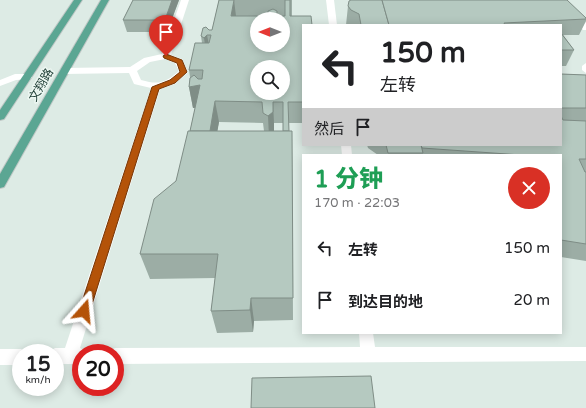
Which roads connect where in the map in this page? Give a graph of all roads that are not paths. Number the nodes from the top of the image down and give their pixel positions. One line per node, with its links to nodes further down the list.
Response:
1 (78, 0): 13 (main road, 文翔路)
2 (105, 0): 12 (main road, 文翔路)
3 (185, 0): 8 (lane)
4 (330, 0): 6 (lane)
5 (562, 0): 7 (lane)
6 (333, 24)
7 (586, 28)
8 (166, 56): 10 (lane); 15 (lane)
9 (586, 66): 11 (lane)
10 (132, 70): 12 (lane); 15 (lane)
11 (586, 70)
12 (64, 71): 17 (main road, 文翔路)
13 (27, 77): 14 (lane); 16 (main road, 文翔路)
14 (0, 83)
15 (156, 87): 21 (lane)
16 (0, 117)
17 (0, 184)
18 (366, 334): 20 (lane)
19 (586, 354): 20 (lane)
20 (368, 355): 22 (lane)
21 (69, 356)
22 (124, 356)
23 (0, 357): 24 (lane)
24 (12, 357)

